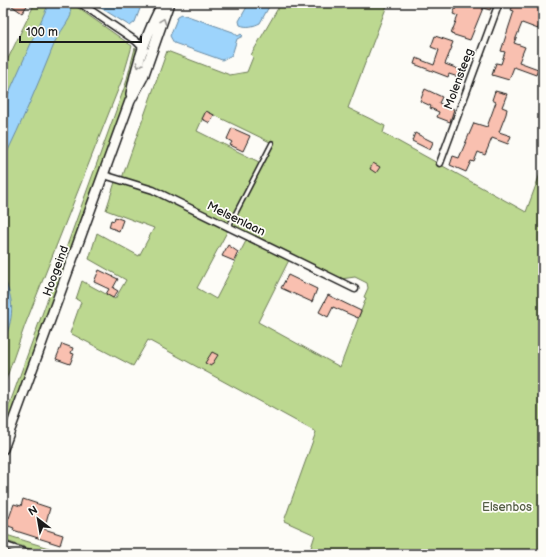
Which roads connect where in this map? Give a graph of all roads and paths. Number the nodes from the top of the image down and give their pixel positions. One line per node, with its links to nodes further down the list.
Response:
1 (80, 3): 5 (street)
2 (163, 3): 5 (main road)
3 (169, 3): 5 (main road, one-way to 3)
4 (499, 3): 7 (street, Molensteeg)
5 (148, 51): 8 (main road, Hoogeind)
6 (272, 143): 9 (lane)
7 (440, 163)
8 (104, 175): 9 (street, Melsenlaan); 11 (main road, Hoogeind)
9 (228, 228): 10 (street, Melsenlaan)
10 (355, 289)
11 (3, 449)
12 (3, 545): 13 (street)
13 (30, 554)

